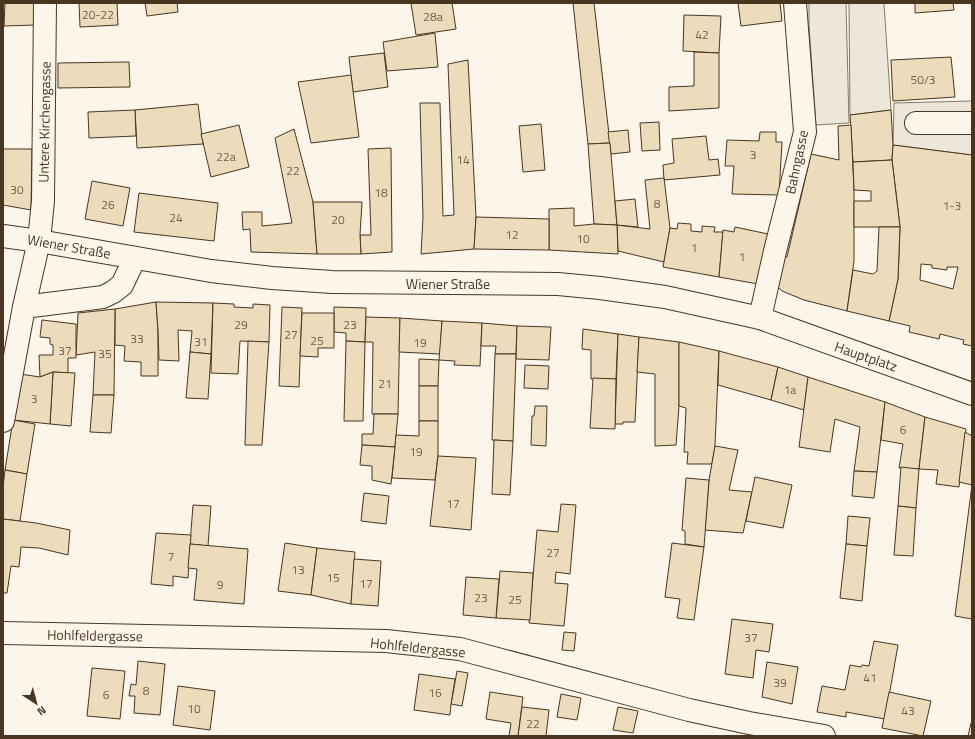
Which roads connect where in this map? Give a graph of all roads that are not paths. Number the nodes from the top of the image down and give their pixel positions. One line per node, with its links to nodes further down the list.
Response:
1 (45, 3): 6 (street, Untere Kirchengasse)
2 (795, 3): 9 (street, Bahngasse)
3 (916, 123): 4 (street)
4 (972, 123)
5 (3, 236): 6 (street, Wiener Straße)
6 (39, 241): 7 (street, Wiener Straße); 8 (street, Untere Kirchengasse)
7 (135, 258): 8 (street); 9 (street, Wiener Straße)
8 (24, 307): 11 (street, Untere Kirchengasse)
9 (760, 318): 10 (street, Hauptplatz)
10 (972, 394)
11 (3, 421)
12 (3, 633): 13 (street, Hohlfeldergasse)
13 (824, 736)

